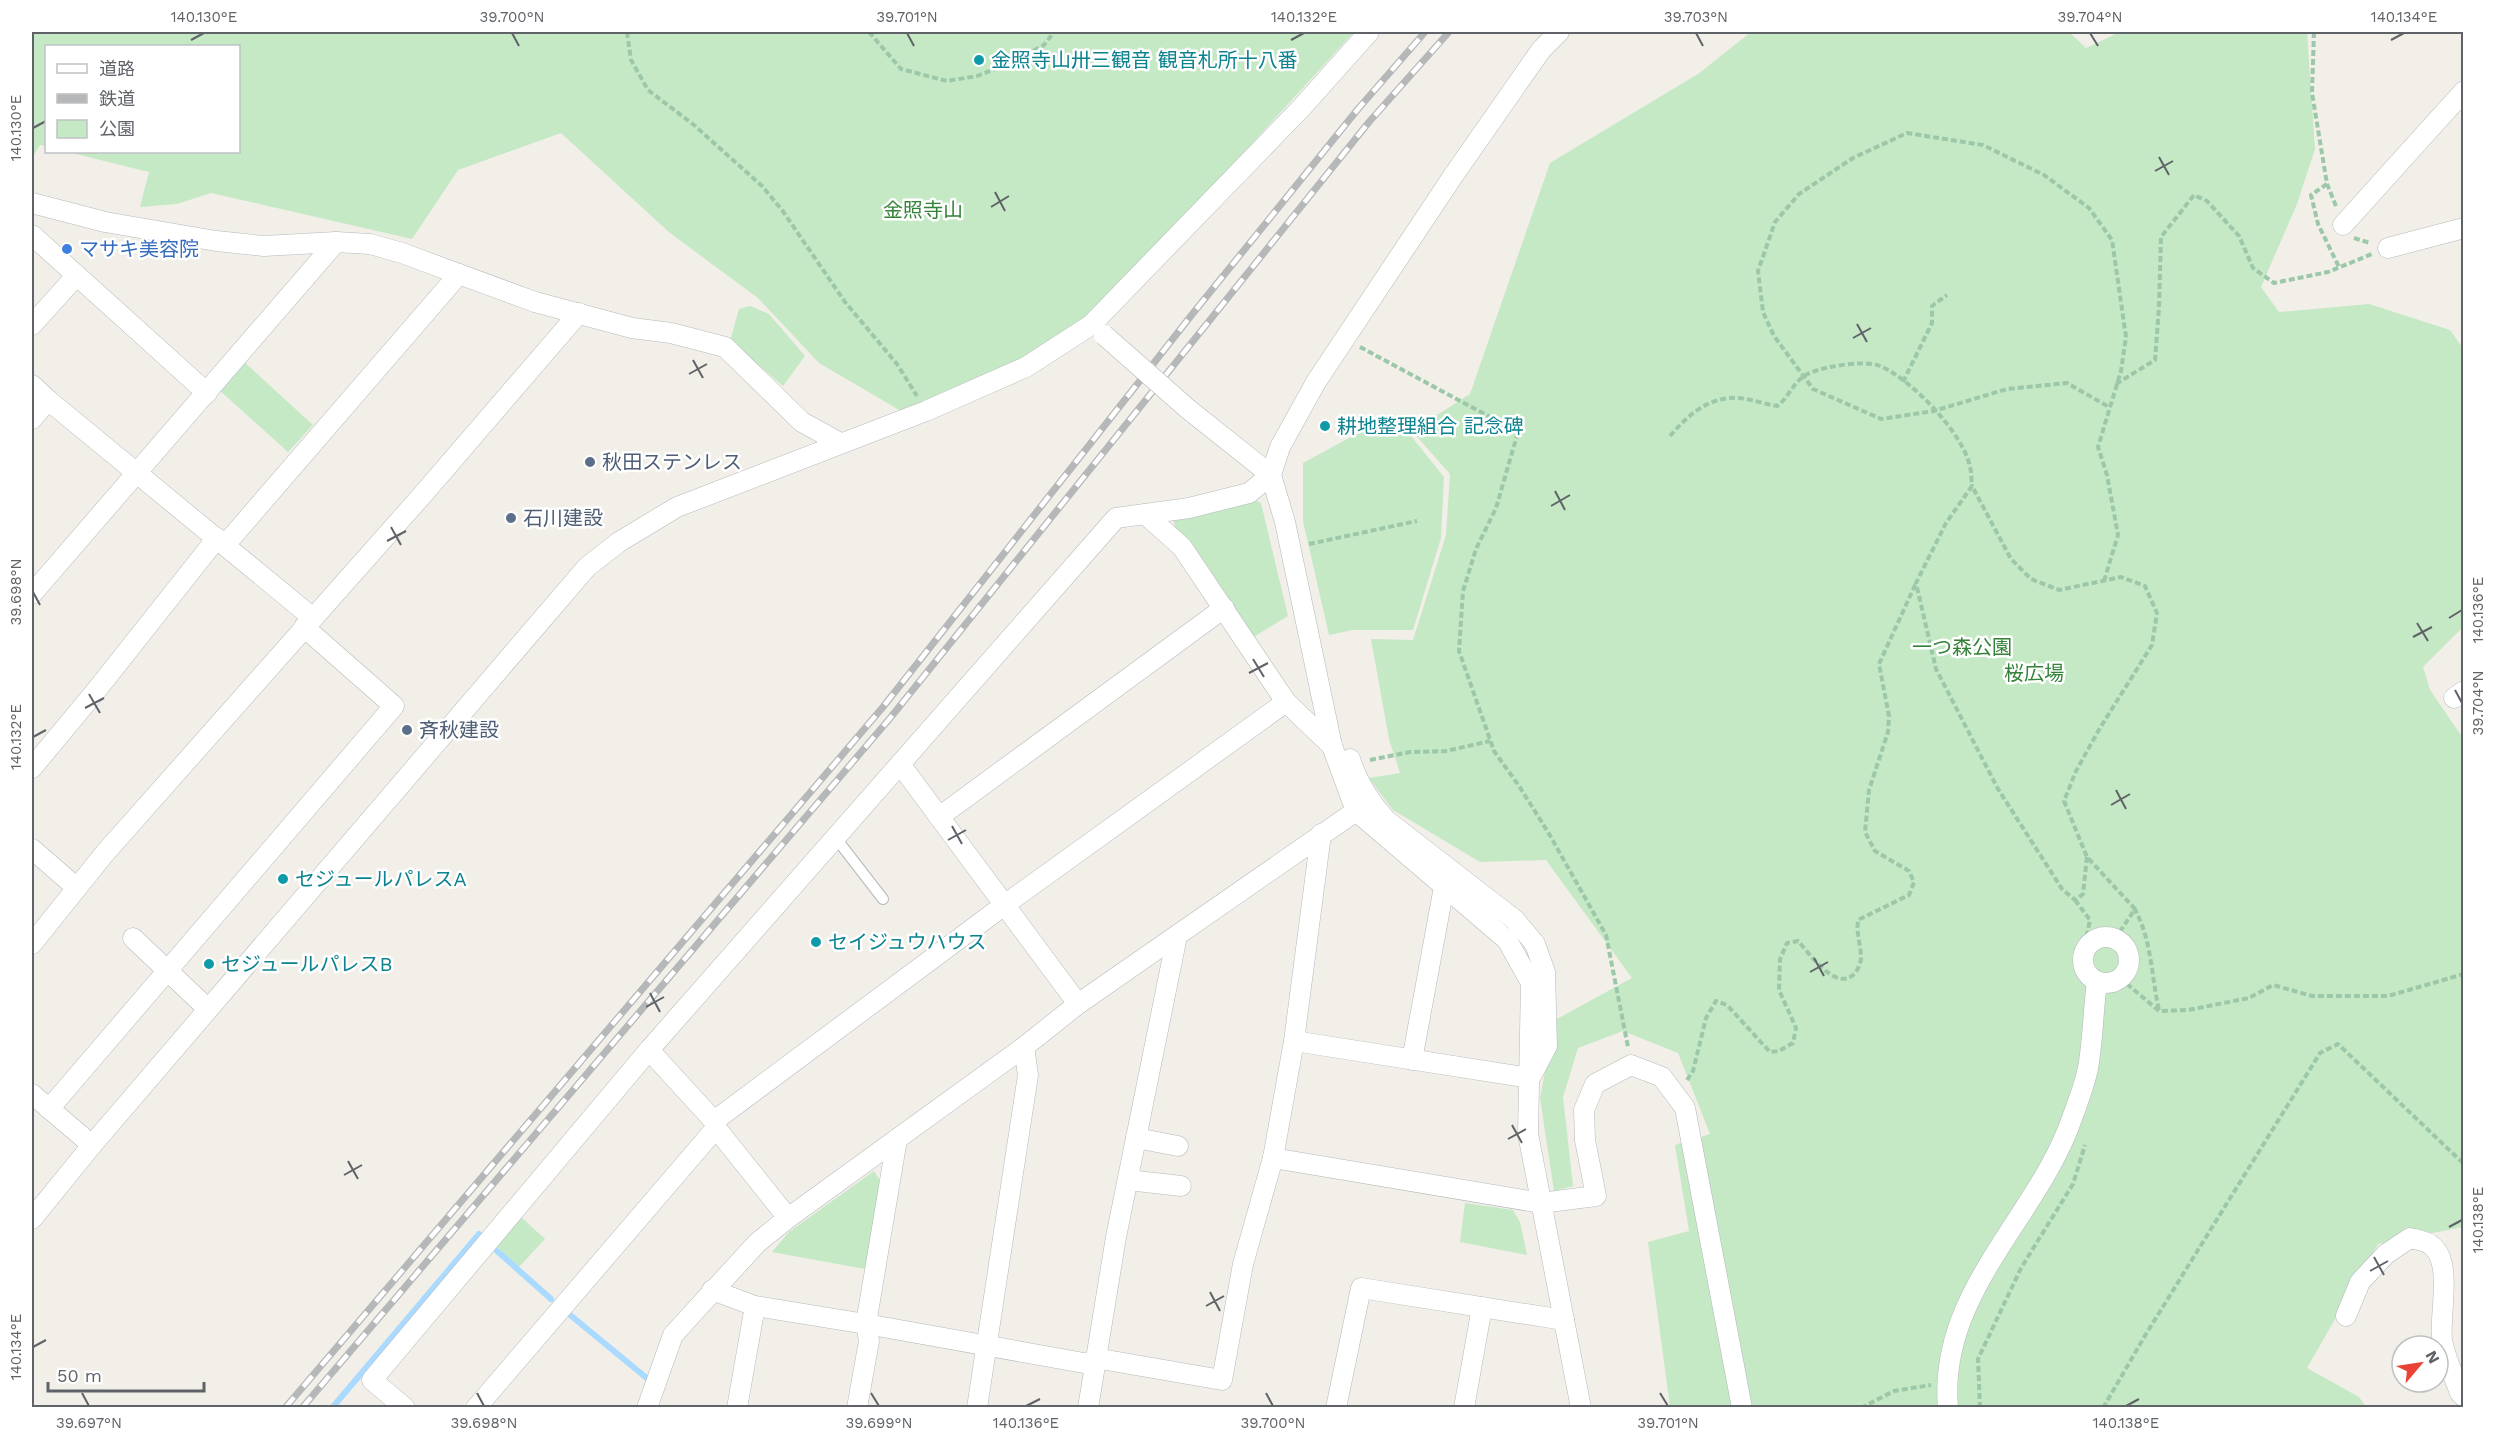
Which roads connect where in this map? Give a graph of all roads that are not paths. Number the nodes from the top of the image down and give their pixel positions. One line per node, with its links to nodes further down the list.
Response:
1 (1369, 32): 14 (street)
2 (1559, 32): 21 (street)
3 (2463, 91): 5 (street)
4 (32, 203): 8 (street)
5 (2343, 225)
6 (2463, 228): 9 (street)
7 (32, 235): 11 (street)
8 (336, 242): 10 (street); 16 (street)
9 (2388, 248)
10 (459, 274): 12 (street); 23 (street)
11 (76, 276): 13 (street); 16 (street)
12 (579, 313): 19 (street); 26 (street)
13 (32, 325)
14 (1097, 331): 19 (street); 21 (street, bridge)
15 (32, 385): 17 (street)
16 (207, 393): 20 (street)
17 (48, 400): 18 (street); 20 (street)
18 (32, 419)
19 (840, 443): 47 (street)
20 (137, 472): 23 (street); 24 (street)
21 (1271, 475): 22 (street); 27 (street)
22 (1145, 514): 25 (street); 30 (street)
23 (221, 541): 26 (street); 31 (street)
24 (32, 594)
25 (1224, 608): 28 (street); 33 (street)
26 (309, 622): 38 (street); 44 (street)
27 (1317, 672): 29 (street); 52 (street)
28 (1286, 702): 29 (street); 40 (street)
29 (1332, 746): 32 (street)
30 (900, 764): 33 (street); 35 (street)
31 (32, 768)
32 (1356, 811): 34 (street); 37 (street)
33 (939, 817): 40 (street)
34 (1321, 834): 41 (street); 48 (street)
35 (835, 837): 39 (lane); 50 (street)
36 (32, 849): 38 (street)
37 (1444, 887): 51 (street); 52 (street)
38 (76, 888): 43 (street)
39 (883, 899)
40 (1003, 906): 46 (street); 55 (street)
41 (1177, 936): 46 (street); 56 (street)
42 (133, 938): 44 (street)
43 (32, 944)
44 (168, 970): 47 (street); 54 (street)
45 (2097, 982): 45 (street); 86 (street)
46 (1078, 1004): 49 (street)
47 (208, 1009): 58 (street)
48 (1294, 1041): 51 (street); 60 (street)
49 (1024, 1047): 57 (street); 72 (street)
50 (649, 1050): 55 (street); 75 (street)
51 (1412, 1059): 52 (street)
52 (1530, 1078): 63 (street)
53 (32, 1094): 54 (street)
54 (49, 1109): 58 (street)
55 (715, 1125): 64 (street); 76 (street)
56 (1136, 1138): 59 (street); 61 (street)
57 (897, 1139): 64 (street); 71 (street)
58 (92, 1145): 65 (street)
59 (1178, 1146)
60 (1273, 1158): 63 (street); 73 (street)
61 (1128, 1180): 62 (street); 73 (street)
62 (1181, 1186)
63 (1541, 1203): 70 (street); 85 (street)
64 (788, 1218): 66 (street)
65 (32, 1219)
66 (712, 1290): 67 (street); 77 (street)
67 (755, 1306): 71 (street); 78 (street)
68 (1482, 1307): 70 (street); 82 (street); 83 (street)
69 (2346, 1316): 74 (street)
70 (1564, 1320): 84 (street)
71 (866, 1324): 72 (street); 79 (street)
72 (987, 1347): 73 (street); 80 (street)
73 (1095, 1361): 81 (street)
74 (2463, 1397)
75 (405, 1407)
76 (476, 1407)
77 (647, 1407)
78 (737, 1407)
79 (856, 1407)
80 (977, 1407)
81 (1088, 1407)
82 (1336, 1407)
83 (1464, 1407)
84 (1581, 1407)
85 (1742, 1407)
86 (1948, 1407)

